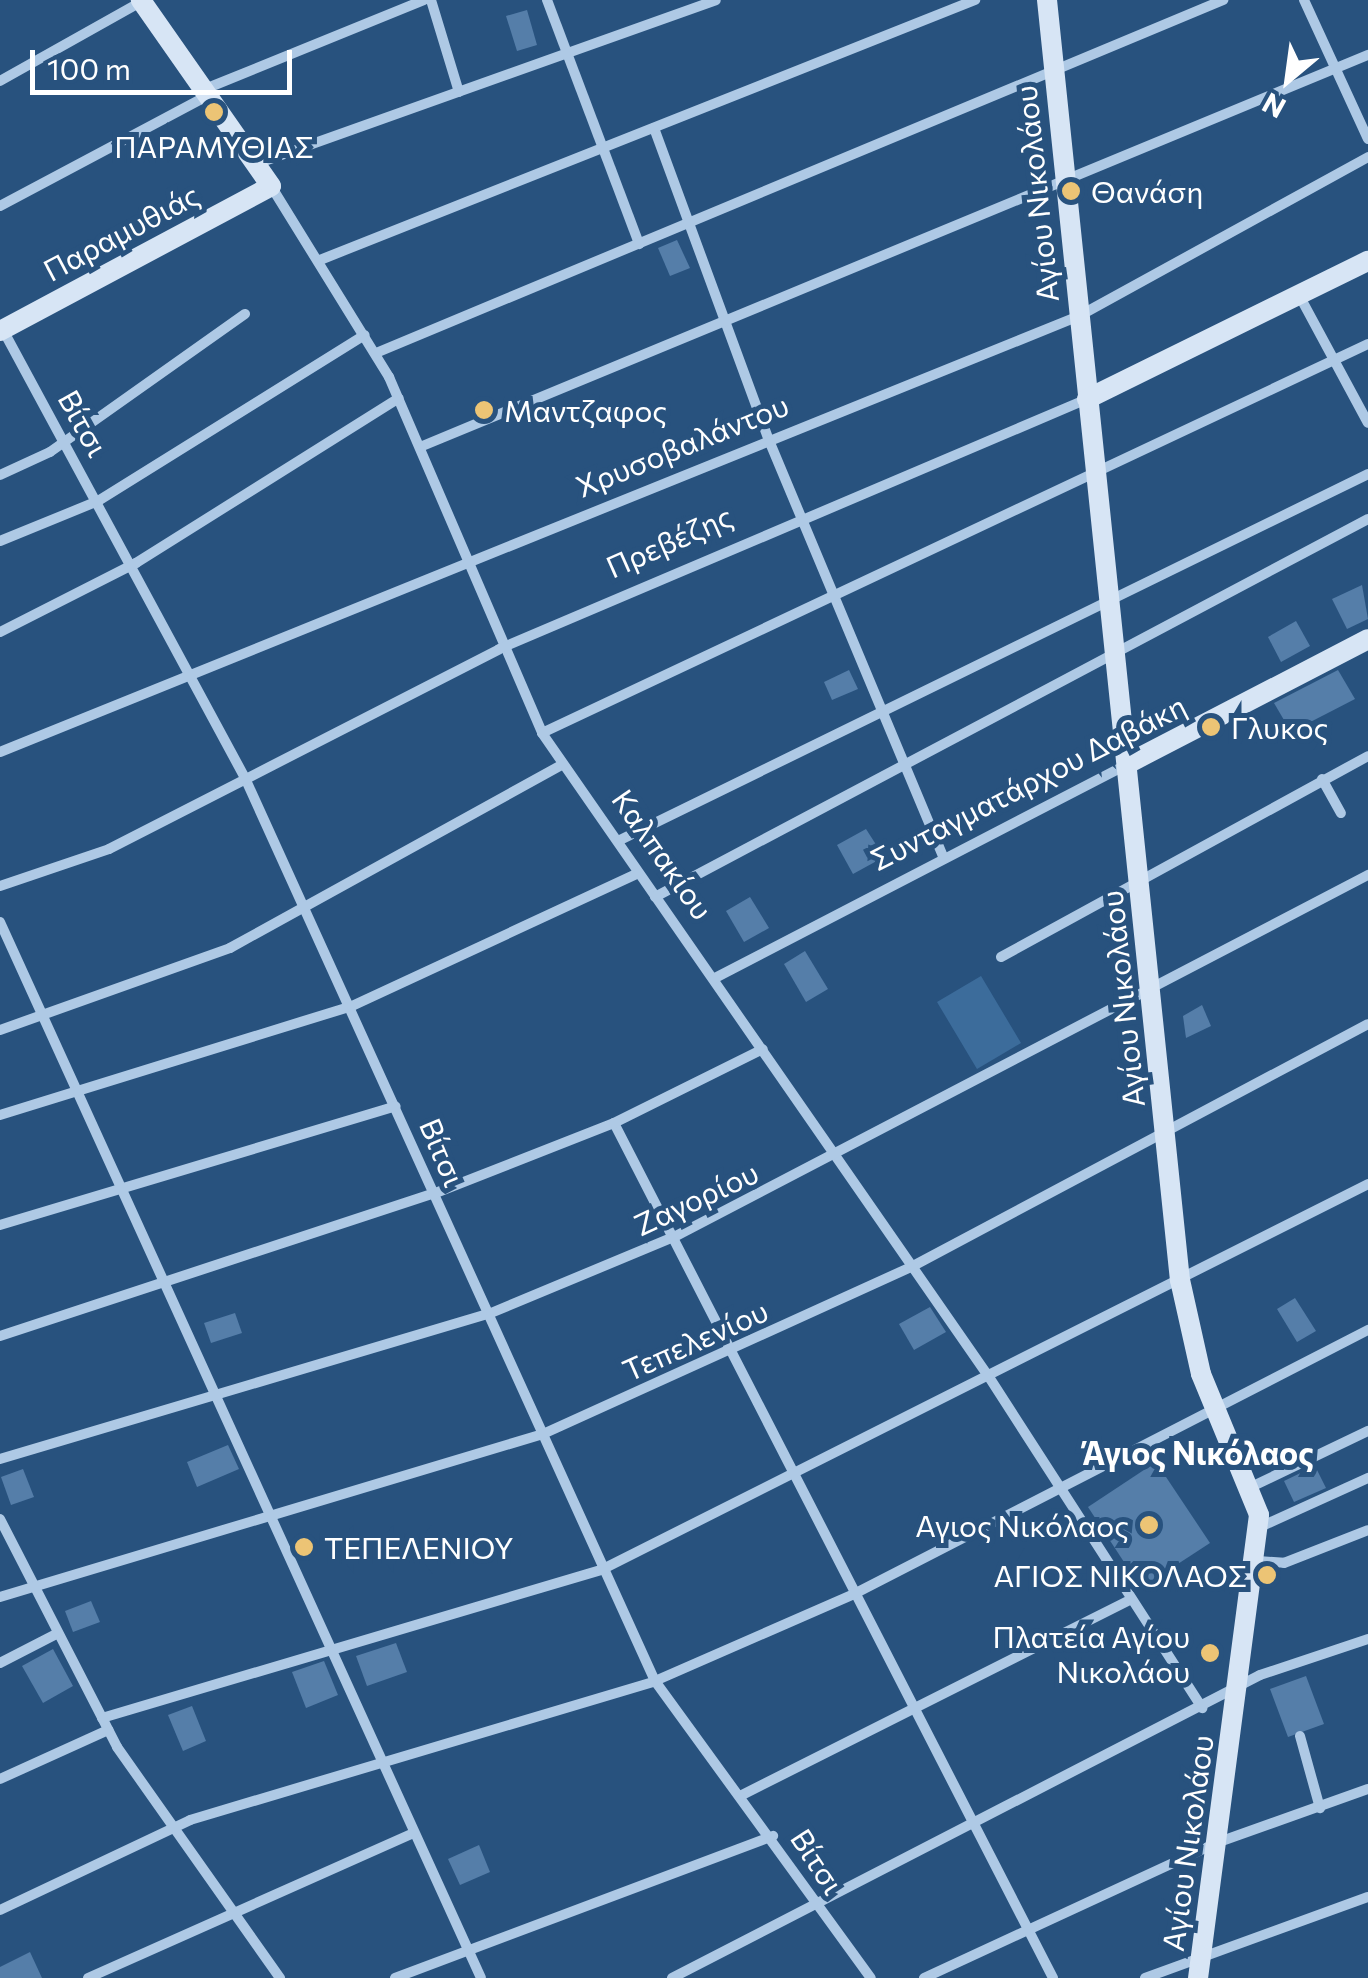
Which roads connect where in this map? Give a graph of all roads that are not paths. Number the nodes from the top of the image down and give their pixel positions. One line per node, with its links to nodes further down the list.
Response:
1 (428, 0): 14 (street); 15 (street)
2 (547, 0): 9 (street)
3 (716, 0): 9 (street)
4 (975, 0): 16 (street)
5 (1048, 0): 12 (street, Αγίου Νικολάου)
6 (1223, 0): 12 (street)
7 (1304, 0): 11 (street)
8 (142, 1): 13 (street); 14 (street, Καλπακίου)
9 (562, 55): 15 (street); 18 (street)
10 (1368, 55): 11 (street)
11 (1336, 70): 17 (street); 21 (street)
12 (1055, 78): 21 (street, Αγίου Νικολάου); 24 (street)
13 (0, 81)
14 (207, 92): 20 (street, Καλπακίου); 23 (street)
15 (459, 92): 20 (street)
16 (654, 128): 18 (street); 24 (street)
17 (1368, 139)
18 (598, 150): 25 (street); 26 (street)
19 (1368, 157): 30 (street, Χρυσοβαλάντου)
20 (255, 165): 22 (street, Καλπακίου)
21 (1066, 182): 30 (street, Αγίου Νικολάου); 31 (street)
22 (271, 186): 26 (street, Καλπακίου); 32 (street, Παραμυθιάς)
23 (0, 206)
24 (688, 225): 25 (street); 31 (street)
25 (639, 244): 35 (street)
26 (320, 260): 33 (street, Καλπακίου)
27 (1368, 261): 28 (street, Πρεβέζης)
28 (1299, 295): 36 (street); 38 (street, Πρεβέζης)
29 (245, 314): 41 (street)
30 (1079, 316): 38 (street, Αγίου Νικολάου); 40 (street, Χρυσοβαλάντου)
31 (726, 325): 40 (street); 42 (street)
32 (1, 328): 41 (street, Βίτσι)
33 (365, 335): 35 (street, Καλπακίου); 46 (street)
34 (1368, 344): 36 (street)
35 (376, 353): 37 (street, Καλπακίου)
36 (1332, 359): 39 (street); 43 (street)
37 (399, 398): 42 (street, Καλπακίου); 51 (street)
38 (1087, 399): 43 (street, Αγίου Νικολάου); 47 (street, Πρεβέζης)
39 (1368, 423)
40 (768, 438): 47 (street); 50 (street, Χρυσοβαλάντου)
41 (65, 442): 45 (street); 46 (street, Βίτσι)
42 (420, 447): 50 (street, Καλπακίου)
43 (1096, 474): 52 (street); 53 (street, Αγίου Νικολάου)
44 (1368, 474): 53 (street)
45 (0, 475)
46 (98, 500): 49 (street); 51 (street, Βίτσι)
47 (804, 514): 52 (street); 56 (street, Πρεβέζης)
48 (1368, 518): 57 (street)
49 (0, 541)
50 (463, 558): 56 (street, Καλπακίου); 58 (street, Χρυσοβαλάντου)
51 (136, 563): 54 (street); 58 (street, Βίτσι)
52 (836, 598): 59 (street); 60 (street)
53 (1110, 600): 57 (street, Αγίου Νικολάου); 59 (street)
54 (0, 632)
55 (1368, 639): 63 (street, Συνταγματάρχου Δαβάκη)
56 (499, 650): 60 (street, Καλπακίου); 66 (street, Πρεβέζης)
57 (1116, 654): 63 (street, Αγίου Νικολάου); 65 (street)
58 (189, 668): 61 (street, Χρυσοβαλάντου); 66 (street, Βίτσι)
59 (879, 713): 65 (street); 69 (street)
60 (542, 733): 64 (street, Καλπακίου)
61 (0, 752)
62 (1368, 756): 67 (street)
63 (1129, 763): 70 (street, Συνταγματάρχου Δαβάκη); 73 (street, Αγίου Νικολάου)
64 (563, 764): 69 (street, Καλπακίου); 76 (street)
65 (902, 766): 70 (street); 75 (street)
66 (245, 778): 74 (street, Πρεβέζης); 76 (street, Βίτσι)
67 (1322, 779): 68 (street); 73 (street)
68 (1340, 813)
69 (618, 840): 71 (street, Καλπακίου)
70 (944, 859): 79 (street, Συνταγματάρχου Δαβάκη)
71 (638, 873): 75 (street, Καλπακίου); 81 (street)
72 (1368, 875): 80 (street, Ζαγορίου)
73 (1140, 883): 78 (street); 80 (street, Αγίου Νικολάου)
74 (0, 886)
75 (655, 897): 79 (street, Καλπακίου)
76 (306, 906): 81 (street, Βίτσι); 82 (street)
77 (0, 922): 82 (street)
78 (1001, 957)
79 (715, 978): 85 (street, Καλπακίου)
80 (1150, 984): 90 (street, Αγίου Νικολάου); 91 (street, Ζαγορίου)
81 (352, 1006): 86 (street); 87 (street, Βίτσι)
82 (42, 1018): 84 (street); 86 (street)
83 (1368, 1024): 90 (street, Τεπελενίου)
84 (0, 1030)
85 (763, 1049): 89 (street); 91 (street, Καλπακίου)
86 (75, 1094): 88 (street); 93 (street)
87 (396, 1106): 93 (street); 94 (street, Βίτσι)
88 (0, 1115)
89 (614, 1123): 94 (street); 96 (street)
90 (1166, 1136): 97 (street, Τεπελενίου); 98 (street, Αγίου Νικολάου)
91 (837, 1156): 96 (street, Ζαγορίου); 97 (street, Καλπακίου)
92 (1368, 1184): 98 (street)
93 (122, 1192): 95 (street); 99 (street)
94 (433, 1194): 99 (street); 100 (street, Βίτσι)
95 (0, 1224)
96 (674, 1237): 100 (street, Ζαγορίου); 103 (street)
97 (913, 1266): 103 (street, Τεπελενίου); 104 (street, Καλπακίου)
98 (1180, 1280): 104 (street); 106 (street, Αγίου Νικολάου)
99 (164, 1284): 102 (street); 105 (street)
100 (491, 1313): 105 (street, Ζαγορίου); 108 (street, Βίτσι)
101 (1368, 1330): 106 (street)
102 (0, 1336)
103 (736, 1351): 108 (street, Τεπελενίου); 110 (street)
104 (989, 1377): 110 (street); 112 (street, Καλπακίου)
105 (215, 1400): 109 (street, Ζαγορίου); 115 (street)
106 (1214, 1408): 112 (street); 113 (street, Αγίου Νικολάου)
107 (1368, 1431): 113 (street)
108 (543, 1434): 115 (street, Τεπελενίου); 119 (street, Βίτσι)
109 (0, 1459)
110 (799, 1475): 119 (street); 121 (street)
111 (1368, 1478): 116 (street)
112 (1058, 1485): 121 (street); 123 (street, Καλπακίου)
113 (1251, 1487): 116 (street, Αγίου Νικολάου)
114 (0, 1518): 120 (street)
115 (274, 1522): 120 (street, Τεπελενίου); 126 (street)
116 (1260, 1527): 118 (street, Αγίου Νικολάου)
117 (1368, 1530): 118 (street)
118 (1258, 1561): 129 (street, Αγίου Νικολάου)
119 (601, 1570): 126 (street); 128 (street, Βίτσι)
120 (32, 1582): 122 (street, Τεπελενίου); 124 (street)
121 (854, 1594): 128 (street); 130 (street)
122 (0, 1597)
123 (1132, 1598): 130 (street); 131 (street, Καλπακίου)
124 (58, 1633): 127 (street); 132 (street)
125 (1368, 1639): 129 (street)
126 (330, 1648): 132 (street); 135 (street)
127 (0, 1663)
128 (655, 1681): 135 (street); 138 (street, Βίτσι)
129 (1241, 1689): 131 (street); 144 (street, Αγίου Νικολάου)
130 (910, 1707): 138 (street); 140 (street)
131 (1202, 1708): 140 (street)
132 (102, 1718): 133 (street)
133 (108, 1730): 136 (street); 141 (street)
134 (1300, 1736): 139 (street)
135 (380, 1764): 141 (street); 142 (street)
136 (0, 1779)
137 (1368, 1789): 139 (street)
138 (742, 1795): 143 (street, Βίτσι)
139 (1320, 1808): 144 (street)
140 (972, 1822): 146 (street); 149 (street)
141 (173, 1827): 147 (street); 148 (street)
142 (414, 1834): 148 (street); 150 (street)
143 (773, 1836): 146 (street, Βίτσι); 150 (street)
144 (1219, 1842): 149 (street); 151 (street, Αγίου Νικολάου)
145 (1368, 1897): 151 (street)
146 (814, 1904): 156 (street); 157 (street, Βίτσι)
147 (0, 1910)
148 (234, 1913): 152 (street); 153 (street)
149 (1027, 1932): 158 (street); 159 (street)
150 (469, 1951): 154 (street); 155 (street)
151 (1199, 1969): 160 (street)
152 (88, 1978)
153 (280, 1978)
154 (395, 1978)
155 (481, 1978)
156 (672, 1978)
157 (871, 1978)
158 (924, 1978)
159 (1053, 1978)
160 (1145, 1978)

